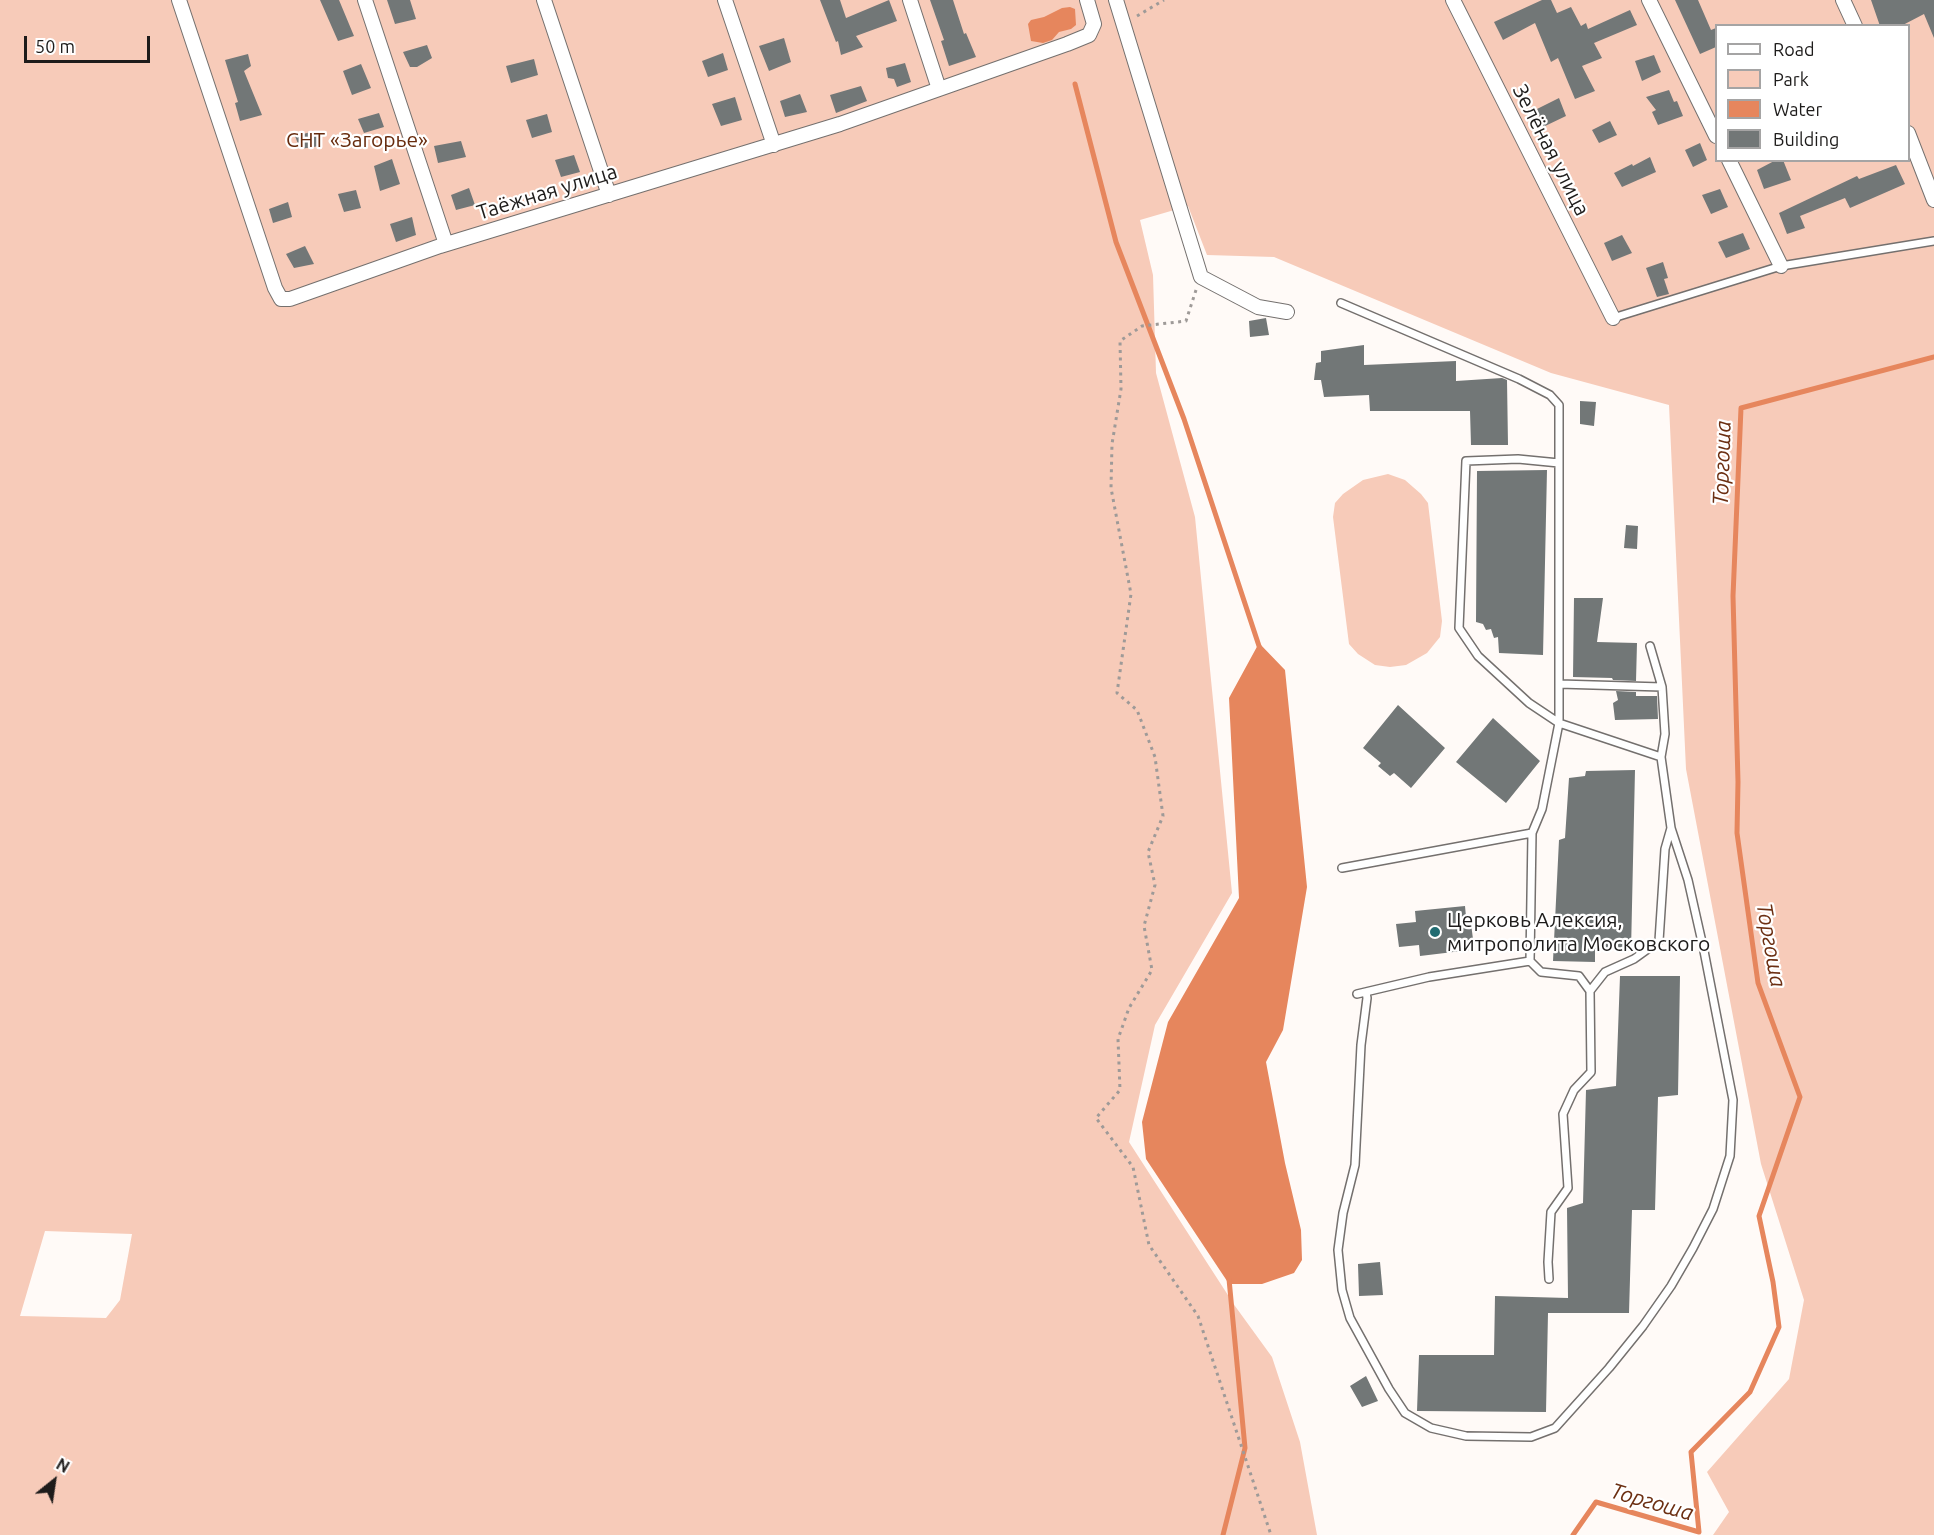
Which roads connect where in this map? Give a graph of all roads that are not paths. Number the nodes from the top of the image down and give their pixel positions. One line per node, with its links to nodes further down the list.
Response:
1 (179, 0): 20 (street, Таёжная улица)
2 (365, 0): 20 (street)
3 (543, 0): 17 (street)
4 (725, 0): 15 (street)
5 (910, 0): 12 (street)
6 (1087, 0): 12 (street, Таёжная улица)
7 (1116, 0): 23 (street)
8 (1453, 0): 24 (street, Зелёная улица)
9 (1649, 0): 13 (street)
10 (1843, 0): 11 (street)
11 (1854, 24)
12 (939, 89): 15 (street, Таёжная улица)
13 (1715, 134)
14 (1910, 138): 18 (street)
15 (774, 145): 17 (street, Таёжная улица)
16 (1730, 162): 21 (street)
17 (609, 195): 20 (street, Таёжная улица)
18 (1934, 200)
19 (1934, 241): 21 (lane)
20 (446, 244)
21 (1782, 266): 24 (lane)
22 (1341, 303): 25 (lane)
23 (1287, 312)
24 (1613, 318)
25 (1559, 463): 27 (lane); 29 (lane)
26 (1650, 646): 28 (lane)
27 (1559, 684): 28 (lane); 29 (lane)
28 (1662, 687): 30 (lane)
29 (1558, 723): 30 (lane); 32 (lane)
30 (1661, 757): 31 (lane)
31 (1671, 828): 35 (lane); 36 (lane)
32 (1532, 833): 33 (lane); 34 (lane)
33 (1342, 868)
34 (1530, 961): 35 (lane); 36 (lane)
35 (1590, 991): 38 (lane)
36 (1366, 992): 37 (lane)
37 (1357, 994)
38 (1549, 1279)

